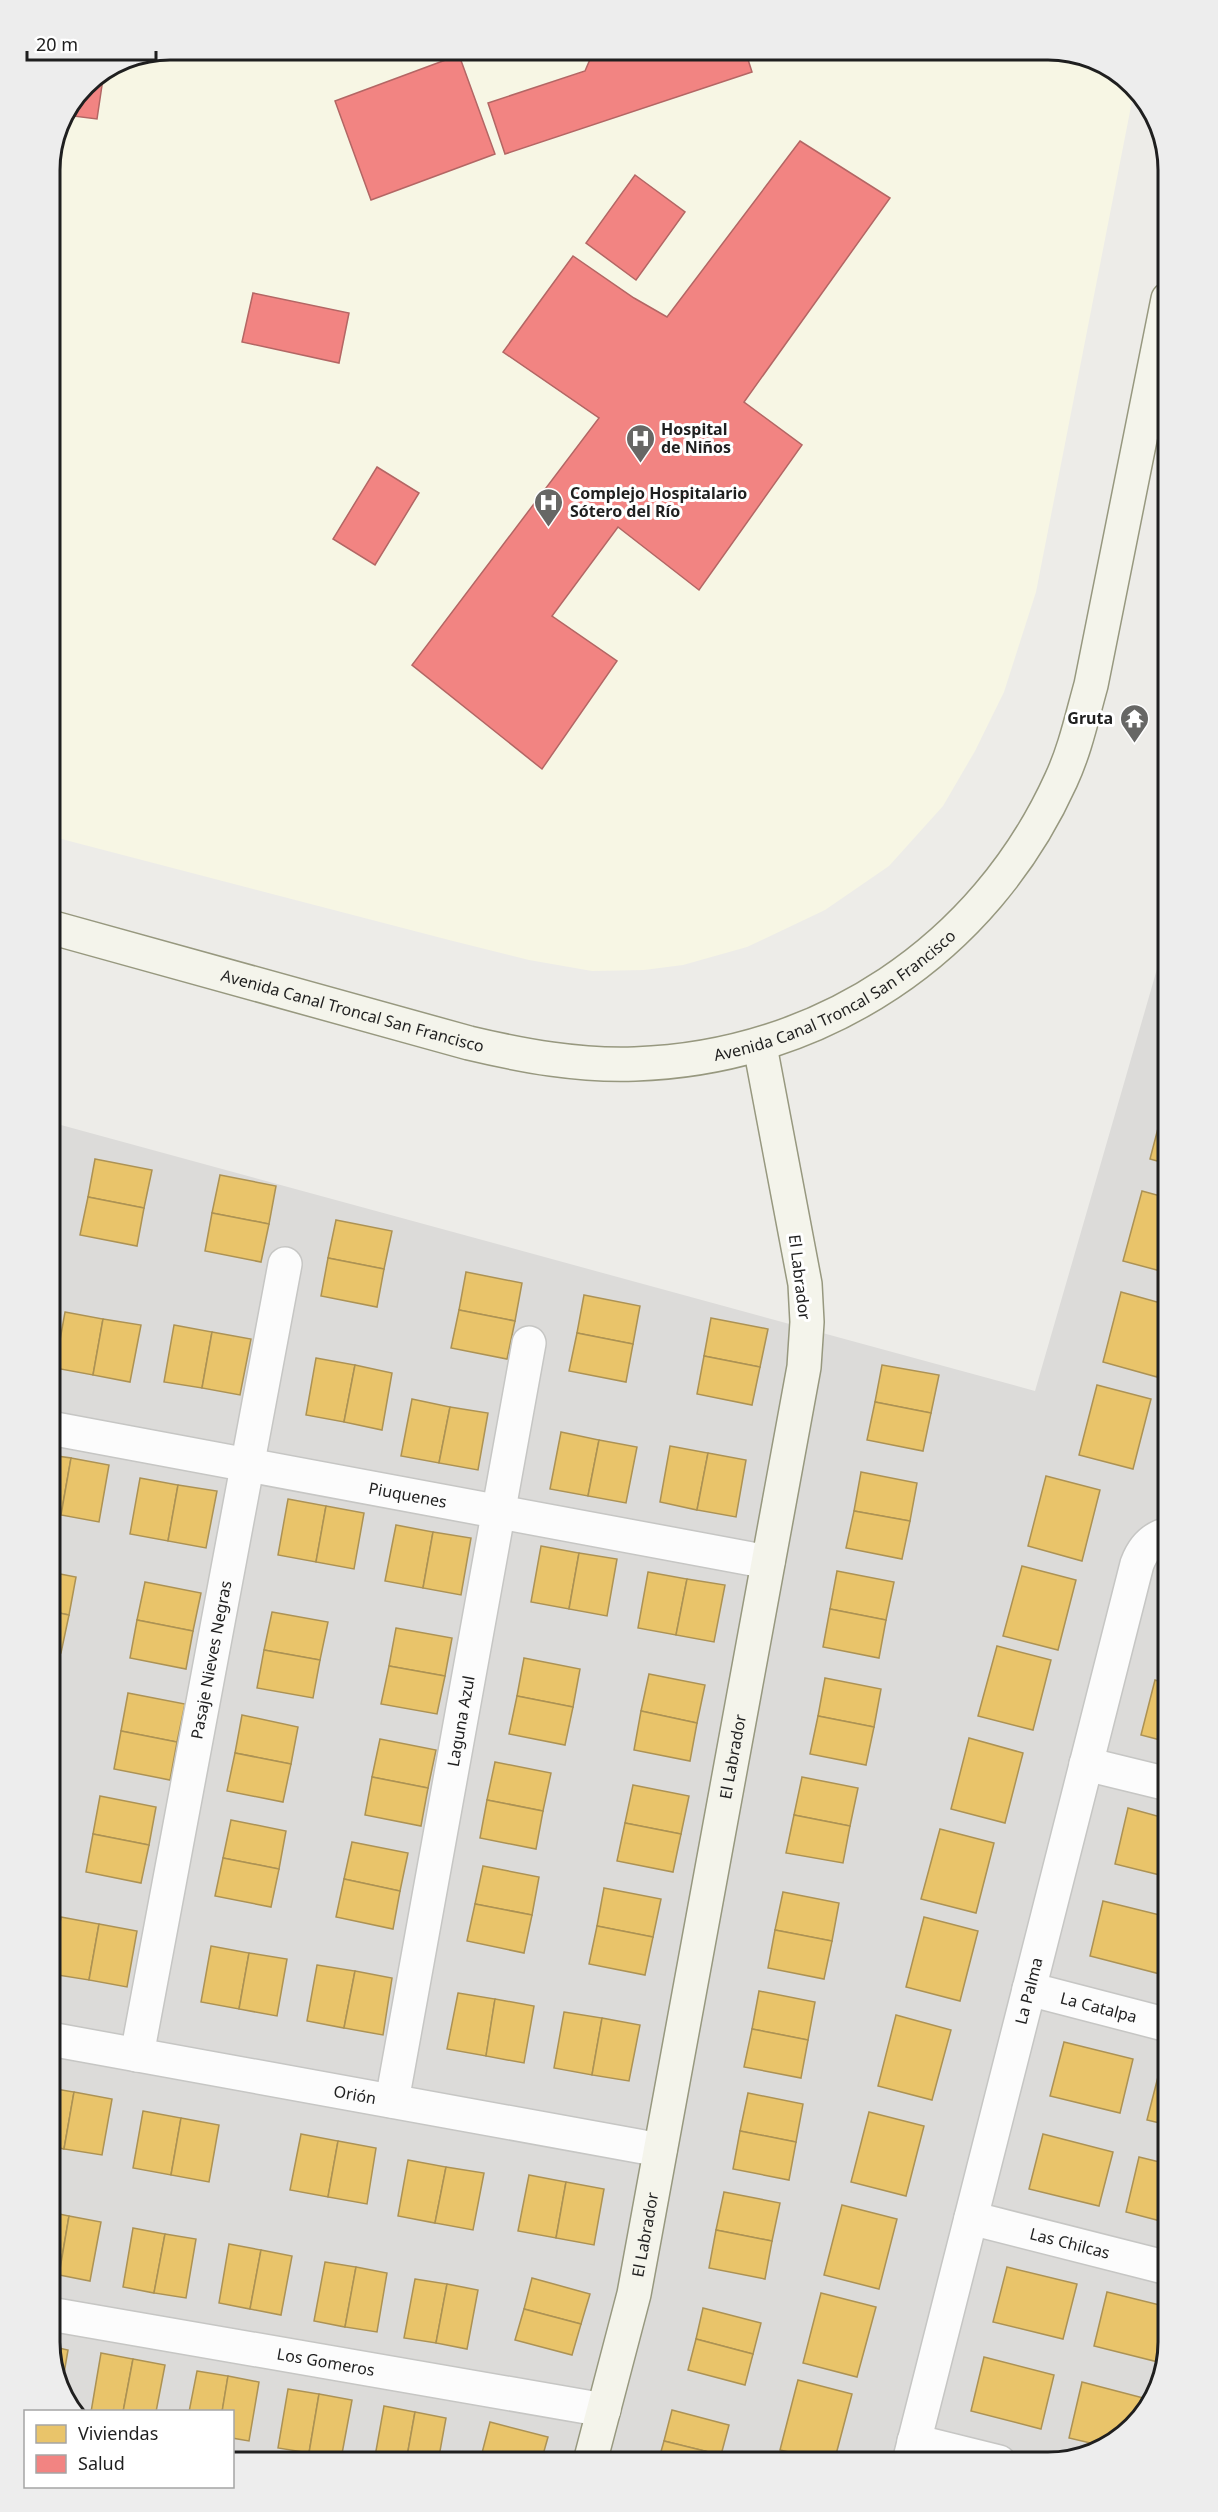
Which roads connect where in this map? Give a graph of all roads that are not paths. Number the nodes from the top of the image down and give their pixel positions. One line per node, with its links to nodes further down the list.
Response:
1 (1158, 349): 3 (main road, Avenida Canal Troncal San Francisco)
2 (60, 930): 3 (main road, Avenida Canal Troncal San Francisco)
3 (760, 1046): 10 (main road, El Labrador)
4 (285, 1264): 7 (street, Pasaje Nieves Negras)
5 (529, 1343): 8 (street, Laguna Azul)
6 (60, 1430): 7 (street, Piuquenes)
7 (248, 1465): 8 (street, Piuquenes); 16 (street, Pasaje Nieves Negras)
8 (498, 1511): 10 (street, Piuquenes); 17 (street, Laguna Azul)
9 (1158, 1537): 11 (street, La Palma)
10 (768, 1562): 18 (main road, El Labrador)
11 (1086, 1764): 12 (street); 13 (street, La Palma)
12 (1158, 1782)
13 (1029, 1989): 14 (street, La Catalpa); 19 (street, La Palma)
14 (1158, 2022)
15 (60, 2040): 16 (street, Orión)
16 (137, 2055): 17 (street, Orión)
17 (392, 2101): 18 (street, Orión)
18 (660, 2150): 22 (main road, El Labrador)
19 (971, 2218): 20 (street, Las Chilcas); 24 (street, La Palma)
20 (1158, 2265)
21 (60, 2316): 22 (street, Los Gomeros)
22 (604, 2410): 23 (main road, El Labrador)
23 (593, 2452)
24 (912, 2452)

